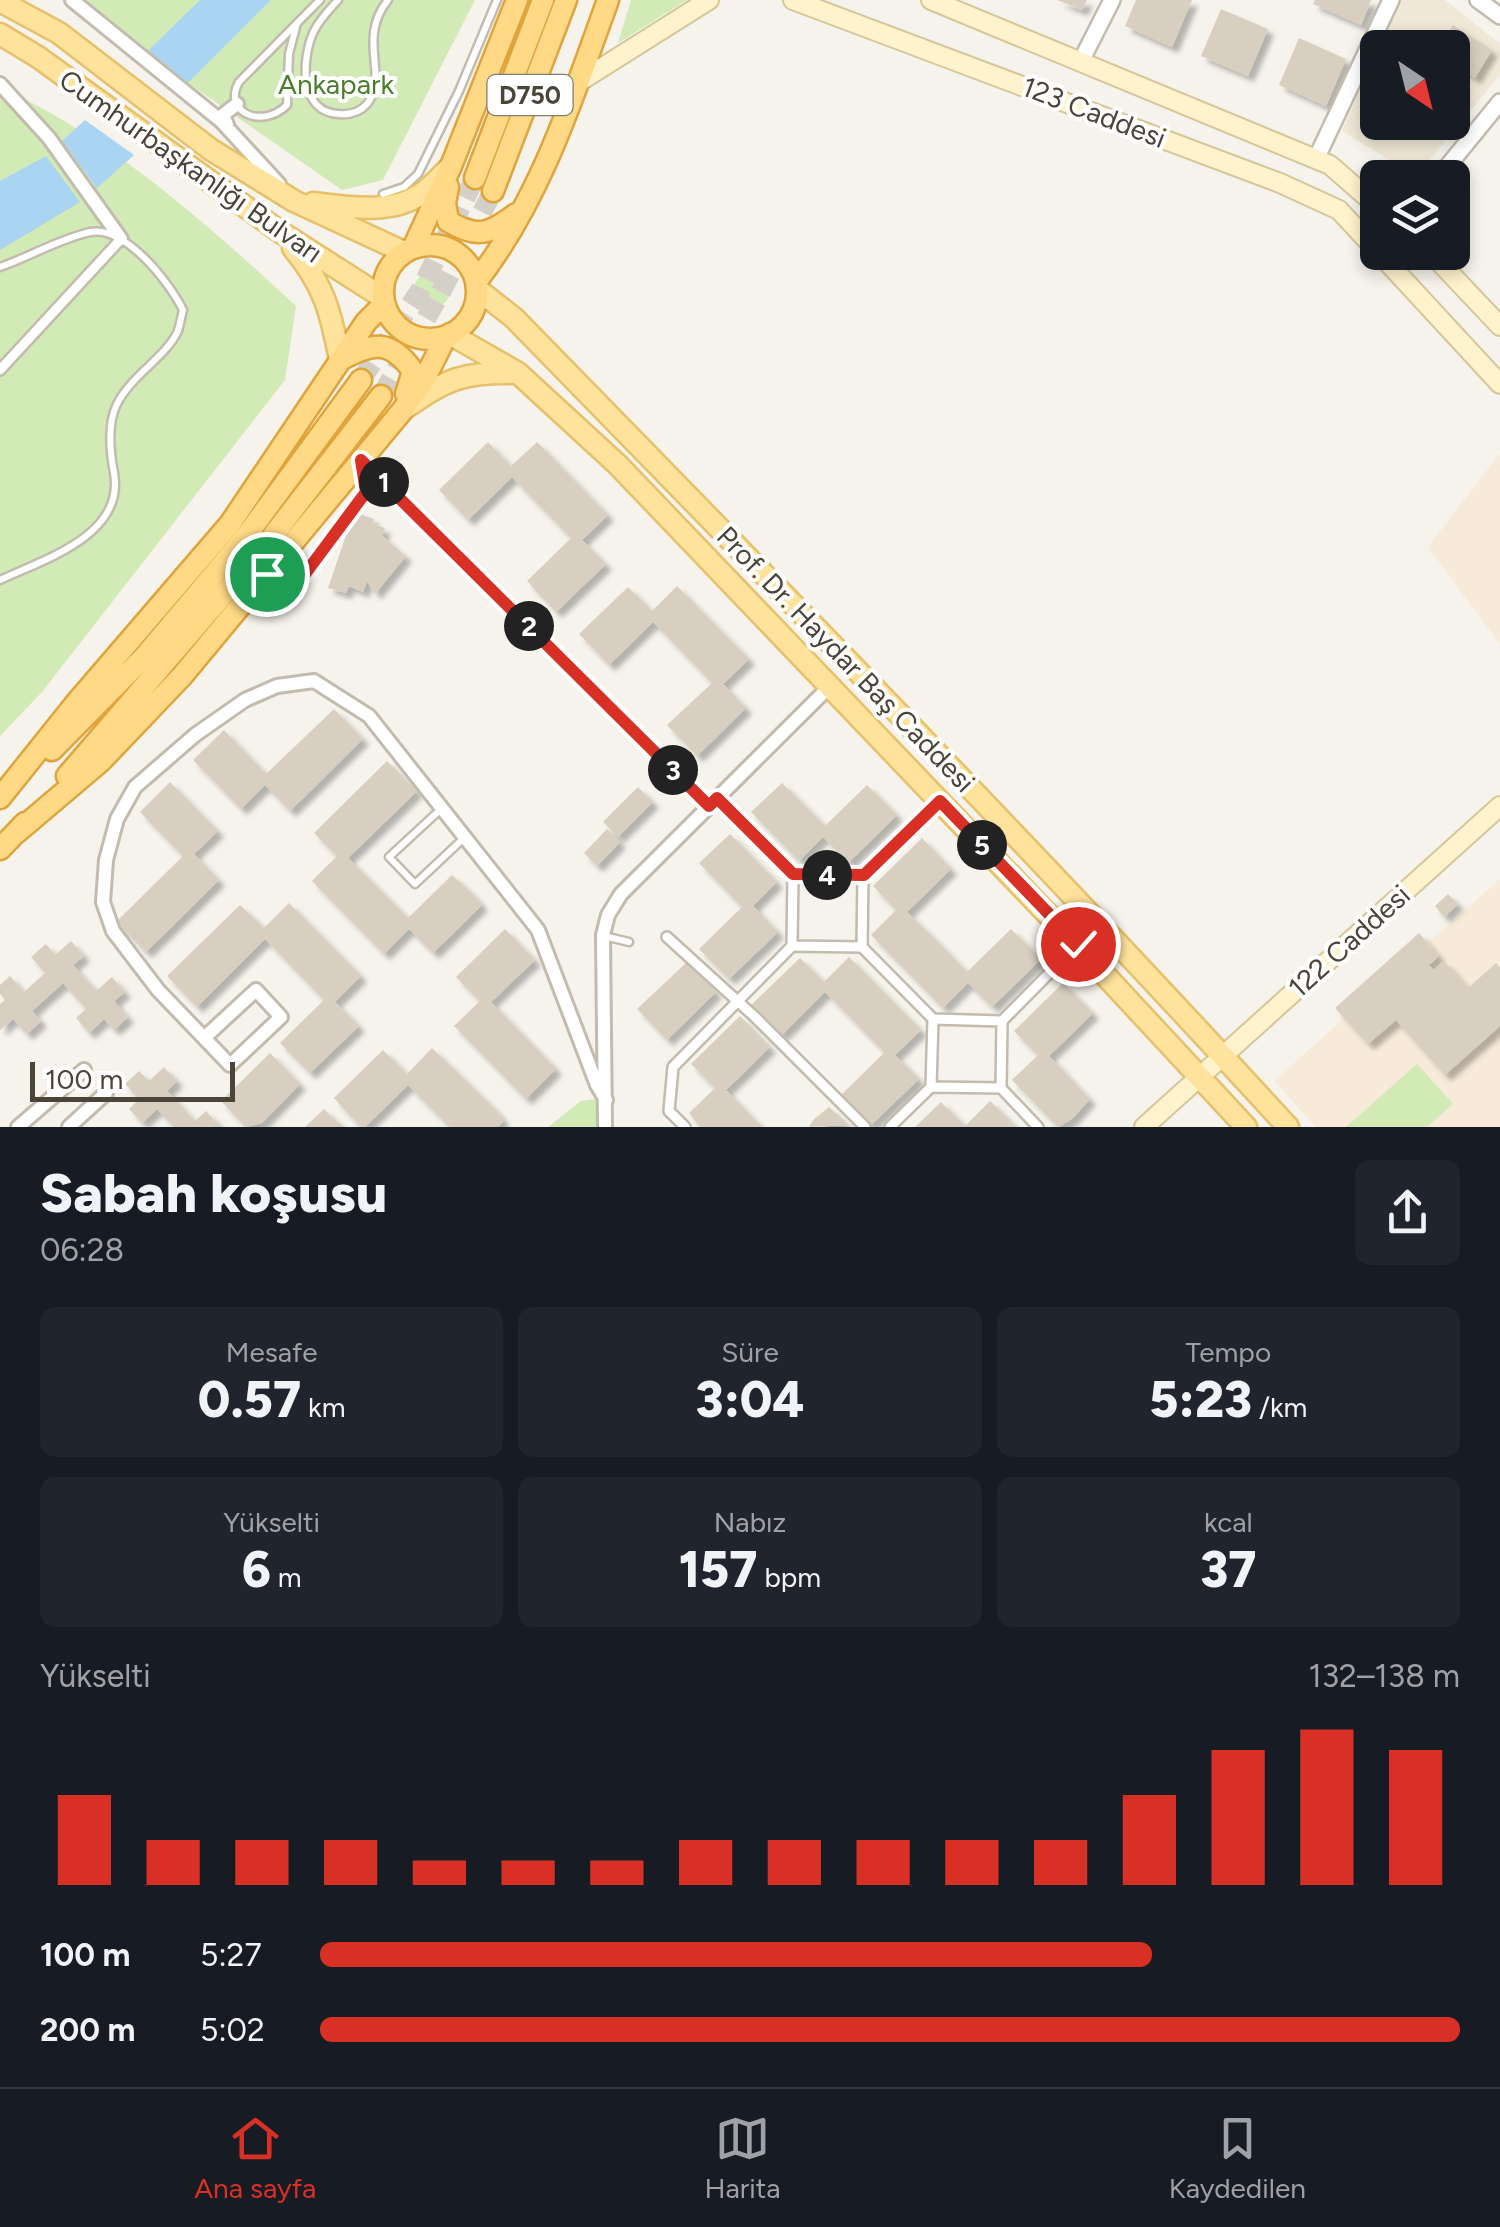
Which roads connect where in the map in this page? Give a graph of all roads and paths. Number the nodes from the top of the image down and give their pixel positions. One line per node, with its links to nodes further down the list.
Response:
1 (0, 0): 33 (main road, Cumhurbaşkanlığı Bulvarı)
2 (72, 0): 25 (street)
3 (320, 0): 18 (lane)
4 (338, 0): 5 (lane)
5 (388, 0)
6 (497, 0): 32 (lane)
7 (517, 0): 28 (highway)
8 (543, 0): 29 (highway, D750)
9 (566, 0): 30 (highway, D750)
10 (608, 0): 21 (highway)
11 (709, 0): 21 (main road)
12 (793, 0): 36 (main road, 123 Caddesi)
13 (931, 0): 20 (main road, 123 Caddesi)
14 (1112, 0): 20 (street)
15 (1391, 0): 26 (street)
16 (1478, 0): 17 (street)
17 (1500, 16)
18 (297, 22): 24 (lane); 24 (lane)
19 (0, 34): 35 (main road, Cumhurbaşkanlığı Bulvarı)
20 (1081, 61): 26 (main road, 123 Caddesi)
21 (579, 82): 34 (highway)
22 (3, 92): 37 (street)
23 (1500, 102): 27 (street)
24 (237, 104): 25 (street)
25 (230, 132): 33 (street)
26 (1316, 159): 31 (main road, 123 Caddesi)
27 (1453, 160)
28 (452, 166): 33 (main road); 34 (highway); 38 (highway)
29 (476, 178)
30 (494, 191)
31 (1360, 191)
32 (383, 194)
33 (295, 201): 38 (main road, Cumhurbaşkanlığı Bulvarı)
34 (524, 207): 42 (highway)
35 (279, 231): 43 (main road, Cumhurbaşkanlığı Bulvarı); 46 (main road)
36 (1360, 233)
37 (122, 239): 39 (lane); 47 (street); 54 (lane)
38 (409, 249): 42 (highway); 43 (highway)
39 (0, 267)
40 (1395, 270): 50 (main road, 123 Caddesi)
41 (1447, 270): 44 (main road)
42 (477, 286): 45 (highway); 76 (main road, Prof. Dr. Haydar Baş Caddesi)
43 (383, 301): 45 (highway); 46 (highway)
44 (1500, 326)
45 (448, 335): 48 (main road, Prof. Dr. Haydar Baş Caddesi); 52 (highway)
46 (340, 360): 52 (highway); 56 (highway)
47 (0, 370)
48 (518, 373): 52 (main road); 55 (main road, Prof. Dr. Haydar Baş Caddesi)
49 (361, 380): 56 (highway)
50 (1500, 384)
51 (381, 396): 61 (highway)
52 (402, 411): 53 (highway)
53 (361, 460): 58 (street); 61 (highway)
54 (0, 580)
55 (830, 686): 57 (main road, Prof. Dr. Haydar Baş Caddesi); 58 (street)
56 (0, 800)
57 (940, 801): 65 (street); 69 (main road, Prof. Dr. Haydar Baş Caddesi)
58 (713, 802): 64 (street); 66 (street)
59 (1500, 806): 76 (main road, 122 Caddesi)
60 (442, 808): 62 (street); 62 (lane); 75 (street)
61 (16, 833): 63 (highway)
62 (464, 837): 82 (street)
63 (0, 850)
64 (793, 874): 65 (street); 70 (street)
65 (864, 875): 71 (street)
66 (603, 936): 68 (lane); 82 (street)
67 (667, 937): 72 (street)
68 (629, 942)
69 (1078, 944): 74 (street); 78 (main road, Prof. Dr. Haydar Baş Caddesi)
70 (792, 946): 71 (street); 72 (street)
71 (862, 947): 73 (street)
72 (738, 1002): 86 (street); 87 (street)
73 (933, 1019): 74 (street); 79 (street)
74 (1002, 1020): 80 (street)
75 (204, 1038): 75 (street)
76 (1222, 1055): 78 (main road, 122 Caddesi); 92 (main road, Prof. Dr. Haydar Baş Caddesi)
77 (84, 1070): 83 (street)
78 (1198, 1077): 90 (main road, 122 Caddesi); 91 (main road, Prof. Dr. Haydar Baş Caddesi)
79 (932, 1086): 80 (street); 88 (street)
80 (1001, 1088): 89 (street)
81 (106, 1093): 84 (street)
82 (606, 1100): 85 (street)
83 (18, 1127)
84 (68, 1127)
85 (605, 1127)
86 (685, 1127)
87 (865, 1127)
88 (890, 1127)
89 (1038, 1127)
90 (1144, 1127)
91 (1246, 1127)
92 (1288, 1127)

